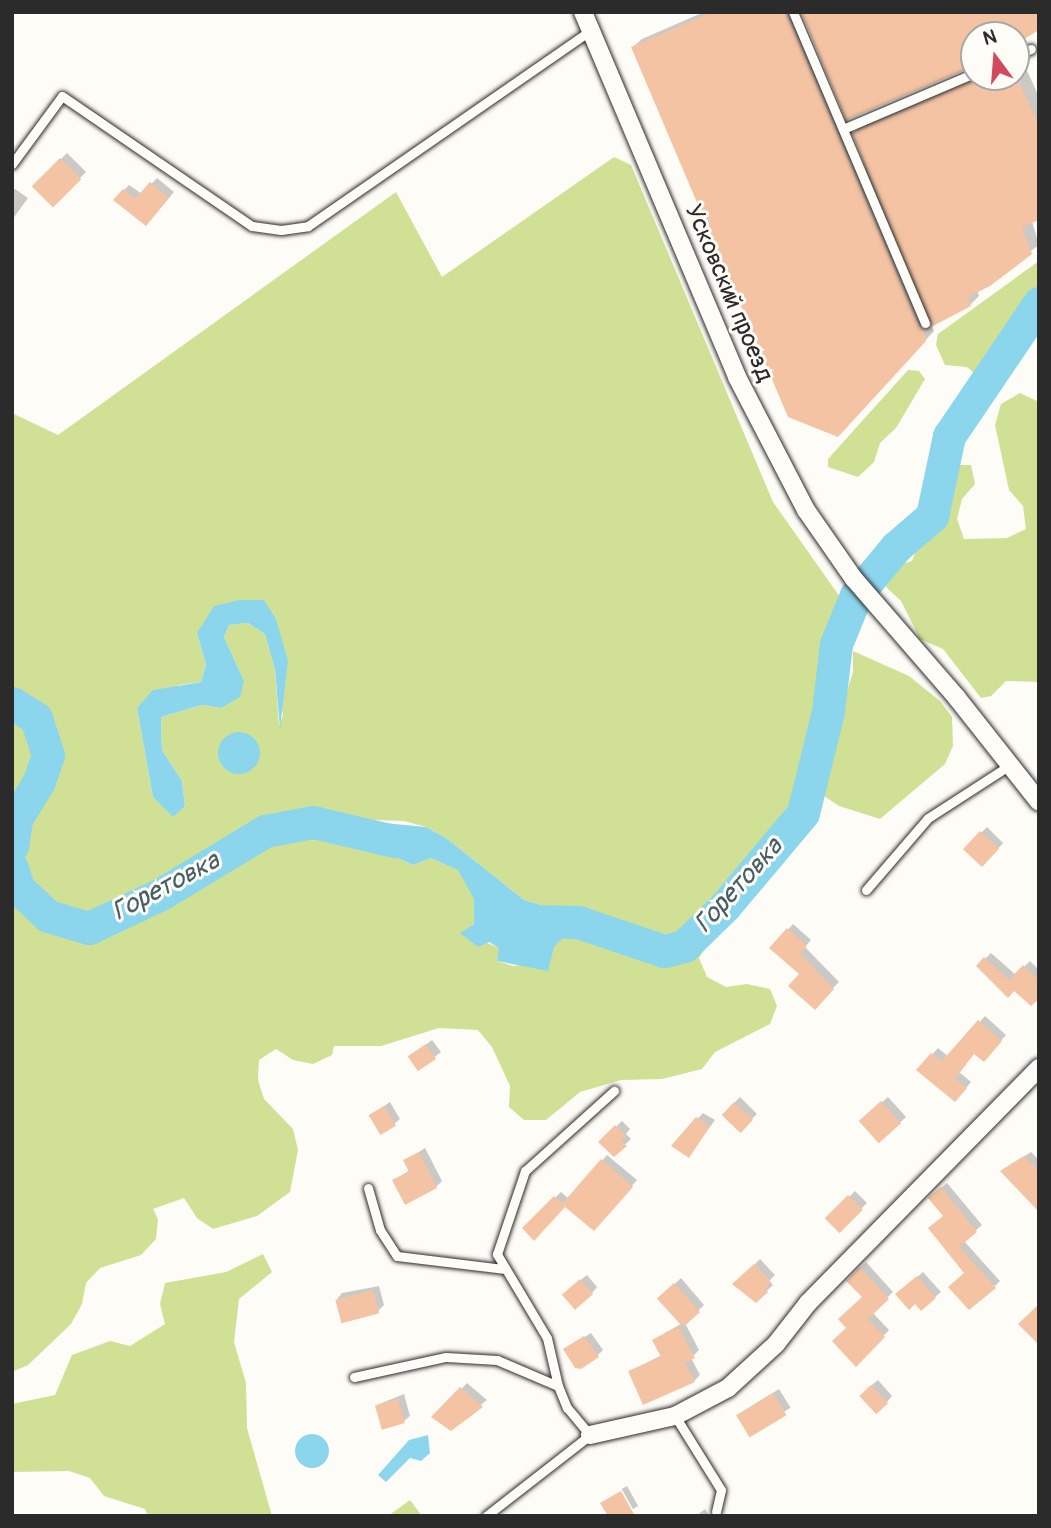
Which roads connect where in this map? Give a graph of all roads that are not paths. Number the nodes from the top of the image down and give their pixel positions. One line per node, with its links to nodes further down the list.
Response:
1 (583, 12): 3 (street, Усковский проезд)
2 (793, 12): 5 (lane)
3 (591, 30): 6 (lane); 8 (street, Усковский проезд)
4 (960, 79): 5 (lane)
5 (843, 129): 7 (lane)
6 (12, 164)
7 (925, 323)
8 (1010, 765): 9 (street, Усковский проезд); 10 (lane)
9 (1039, 802)
10 (866, 890)
11 (1039, 1068): 17 (street)
12 (614, 1091): 14 (lane)
13 (369, 1188): 14 (lane)
14 (505, 1269): 16 (lane)
15 (354, 1377): 16 (lane)
16 (558, 1386): 18 (lane)
17 (675, 1416): 18 (street); 19 (lane)
18 (590, 1435): 20 (lane)
19 (716, 1511)
20 (486, 1516)

